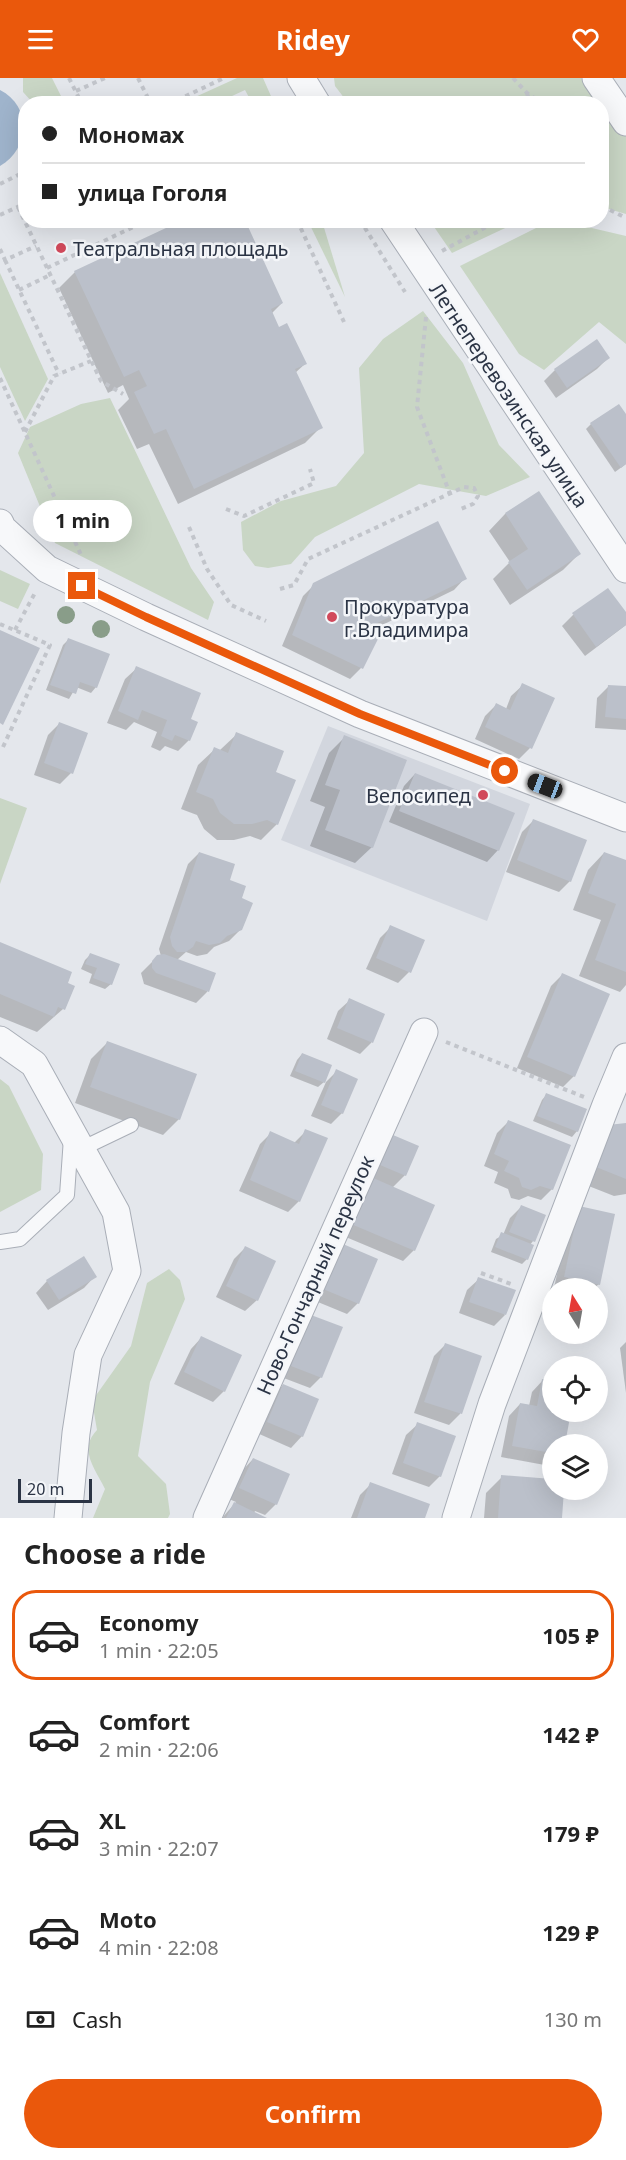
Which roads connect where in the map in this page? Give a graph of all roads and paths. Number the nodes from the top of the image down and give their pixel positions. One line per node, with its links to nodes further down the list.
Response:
1 (69, 78): 8 (path)
2 (104, 78): 8 (path)
3 (138, 78): 11 (path)
4 (224, 78): 12 (path)
5 (301, 78): 13 (street)
6 (513, 78): 9 (path)
7 (596, 78): 16 (street)
8 (76, 91): 10 (path)
9 (526, 93): 14 (path); 15 (path)
10 (78, 96)
11 (147, 96)
12 (186, 96)
13 (312, 96)
14 (527, 96)
15 (531, 96)
16 (608, 96)
17 (609, 97): 18 (street)
18 (626, 122)
19 (18, 175): 20 (path)
20 (0, 184)
21 (18, 207): 23 (path)
22 (609, 210): 24 (path)
23 (0, 215)
24 (626, 218)
25 (28, 228): 31 (path)
26 (128, 228): 34 (path)
27 (301, 228): 39 (path)
28 (365, 228): 38 (path)
29 (398, 228): 35 (street, Летнеперевозинская улица)
30 (487, 228): 35 (path)
31 (36, 246): 33 (path); 34 (path)
32 (0, 249): 33 (path)
33 (5, 260): 37 (path)
34 (47, 268): 36 (path)
35 (425, 270): 46 (path); 51 (street, Летнеперевозинская улица)
36 (50, 275): 37 (path); 40 (path)
37 (19, 290): 41 (path)
38 (405, 292)
39 (344, 322)
40 (91, 361): 41 (path); 43 (path)
41 (59, 374): 44 (path)
42 (0, 378): 44 (path)
43 (123, 394)
44 (25, 432): 53 (path)
45 (310, 468): 47 (path)
46 (450, 494): 48 (path); 52 (path)
47 (226, 509)
48 (458, 510)
49 (0, 523): 53 (street)
50 (189, 527): 55 (path)
51 (626, 568)
52 (280, 589)
53 (99, 595): 59 (street)
54 (25, 612): 57 (path)
55 (266, 621)
56 (0, 624): 57 (path)
57 (15, 630): 58 (path)
58 (0, 746)
59 (626, 818)
60 (423, 1032): 63 (path); 70 (street, Ново-Гончарный переулок)
61 (0, 1040): 65 (street)
62 (626, 1057): 63 (street)
63 (606, 1105): 71 (street)
64 (131, 1125): 65 (lane)
65 (76, 1141): 66 (lane); 69 (street)
66 (0, 1242)
67 (481, 1274): 68 (path)
68 (517, 1286)
69 (68, 1518)
70 (207, 1518)
71 (456, 1518)

